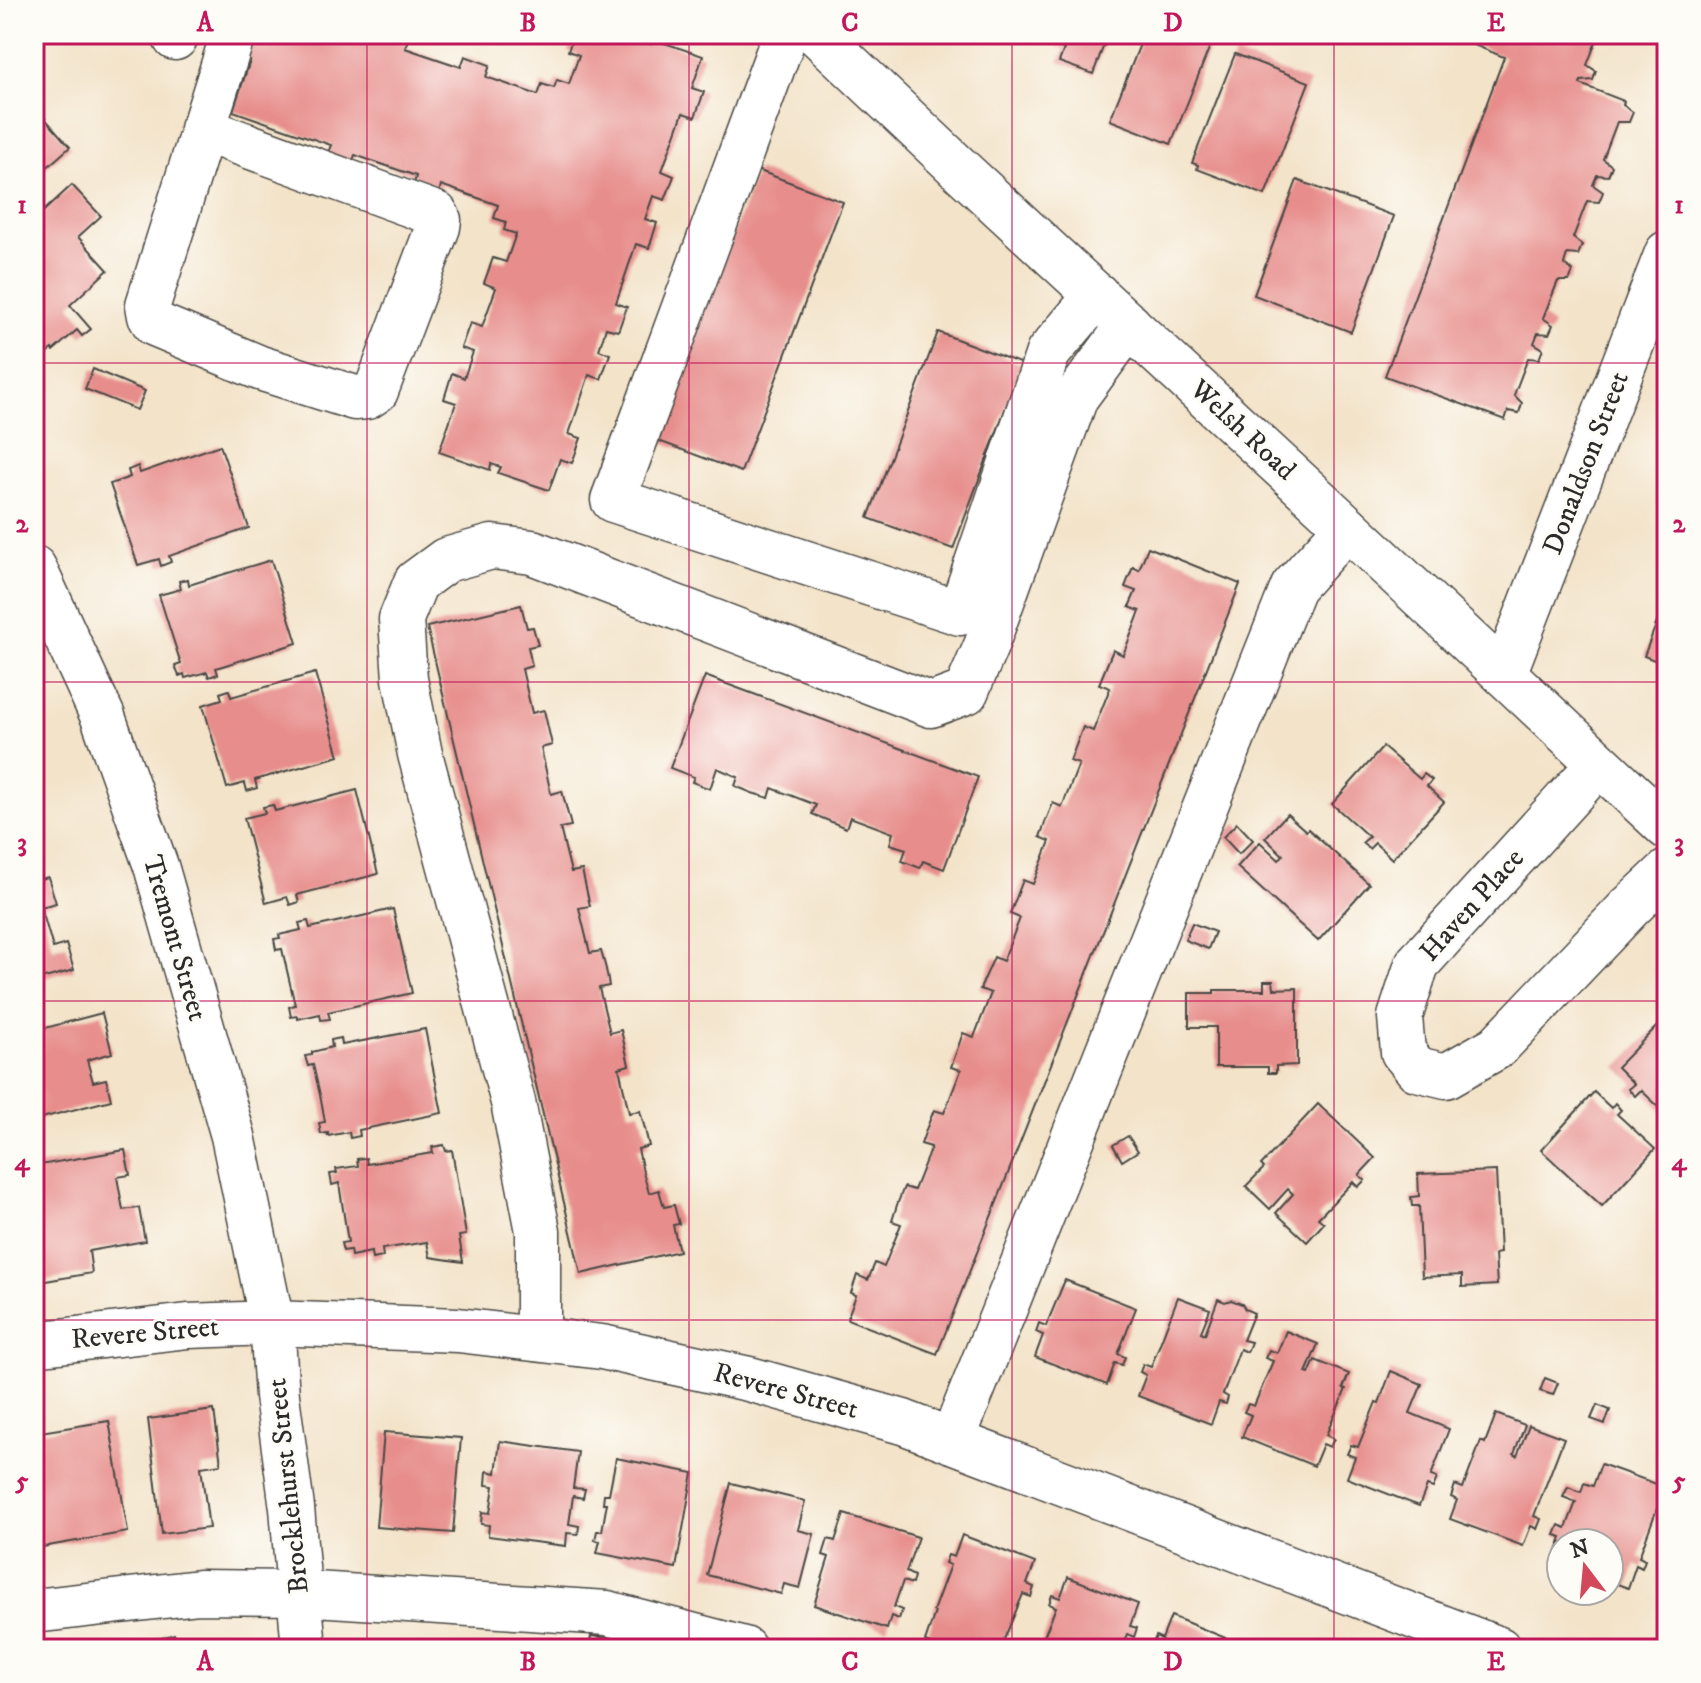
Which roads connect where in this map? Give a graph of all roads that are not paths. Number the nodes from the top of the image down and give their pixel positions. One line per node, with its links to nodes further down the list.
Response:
1 (233, 34): 5 (street)
2 (785, 34): 7 (street)
3 (817, 34): 4 (street, Welsh Road)
4 (860, 51): 7 (street, Welsh Road)
5 (202, 129): 5 (street)
6 (1667, 253): 11 (street, Donaldson Street)
7 (1097, 295): 8 (street, Welsh Road)
8 (1129, 325): 9 (street, Welsh Road); 16 (street)
9 (1347, 527): 11 (street, Welsh Road); 18 (street)
10 (34, 568): 15 (street, Tremont Street)
11 (1504, 674): 12 (street, Welsh Road)
12 (1599, 764): 13 (street, Welsh Road); 14 (street, Haven Place)
13 (1667, 827)
14 (1667, 872)
15 (272, 1323): 16 (street, Revere Street); 17 (street, Revere Street); 19 (street, Brocklehurst Street)
16 (538, 1339): 18 (street, Revere Street)
17 (34, 1344)
18 (952, 1441): 23 (street, Revere Street)
19 (300, 1593): 20 (street); 21 (street, Brocklehurst Street); 22 (street)
20 (34, 1611)
21 (304, 1649)
22 (744, 1649)
23 (1499, 1649)

